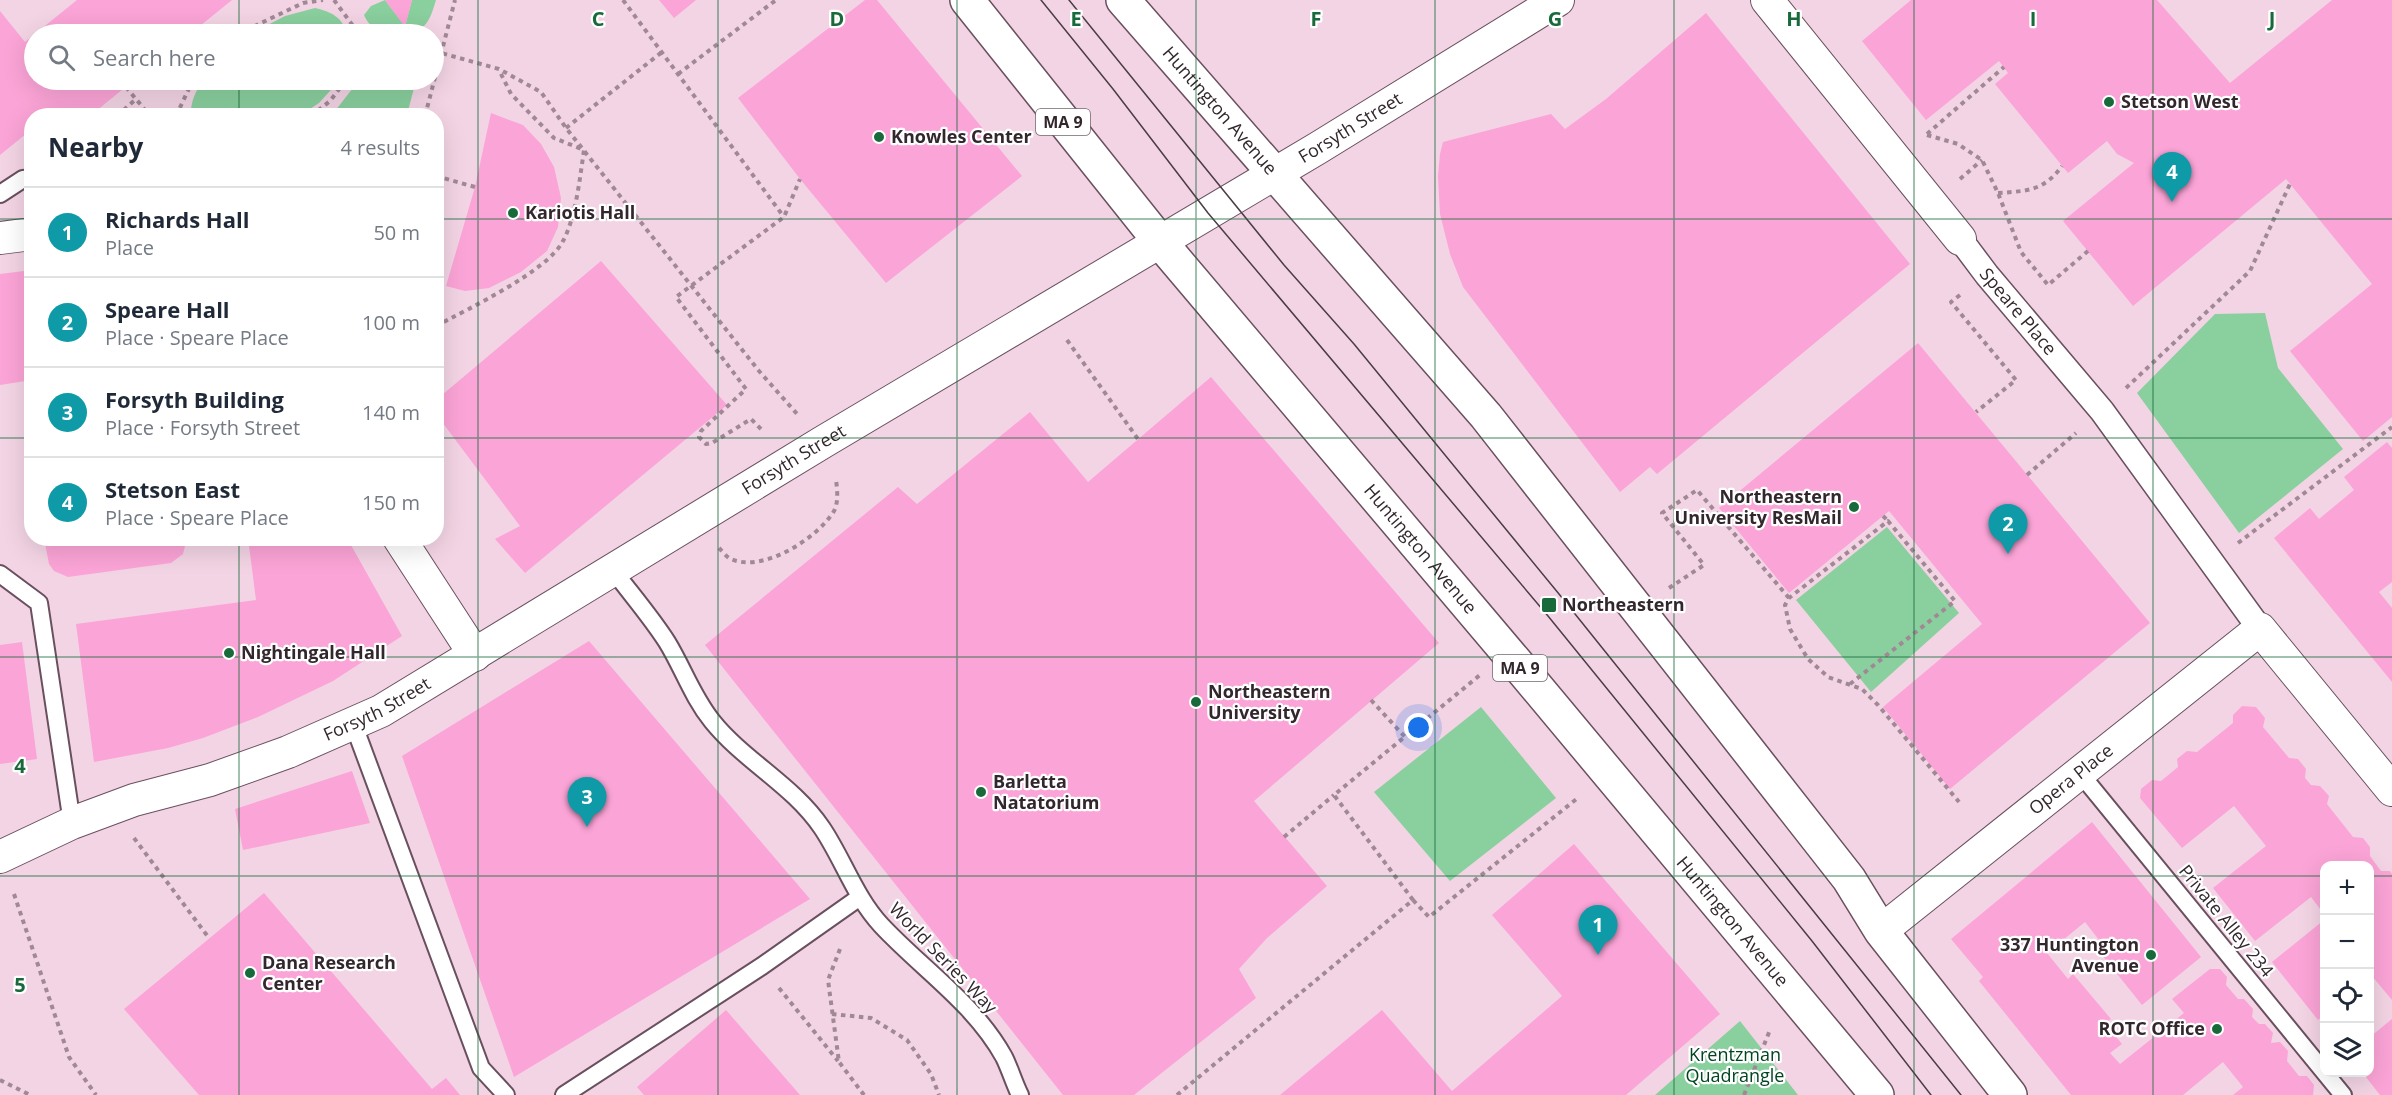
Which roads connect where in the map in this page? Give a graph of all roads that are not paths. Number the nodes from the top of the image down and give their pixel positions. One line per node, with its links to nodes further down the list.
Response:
1 (967, 0): 11 (main road, Huntington Avenue / MA 9)
2 (1123, 0): 5 (main road, Huntington Avenue)
3 (1558, 0): 5 (street, Forsyth Street)
4 (1767, 0): 10 (street, Speare Place)
5 (1275, 174): 11 (street, Forsyth Street); 23 (main road, Huntington Avenue)
6 (24, 179): 7 (lane)
7 (0, 194)
8 (24, 235): 9 (street)
9 (0, 238)
10 (1960, 239): 15 (street, Speare Place)
11 (1161, 243): 13 (street, Forsyth Street); 27 (main road, Huntington Avenue / MA 9)
12 (404, 546): 16 (street)
13 (613, 570): 16 (street, Forsyth Street); 22 (lane, World Series Way)
14 (0, 574): 20 (lane)
15 (2260, 629): 18 (street, Opera Place); 19 (street)
16 (475, 655): 17 (street, Forsyth Street)
17 (353, 723): 20 (street, Forsyth Street); 24 (lane)
18 (2079, 772): 23 (street, Opera Place); 29 (lane, Private Alley 234)
19 (2392, 790)
20 (72, 823): 21 (street, Forsyth Street)
21 (0, 857)
22 (860, 897): 25 (lane); 26 (lane, World Series Way)
23 (1881, 931): 28 (main road, Huntington Avenue)
24 (506, 1095)
25 (564, 1095)
26 (1020, 1095)
27 (1877, 1095)
28 (2010, 1095)
29 (2343, 1095)

